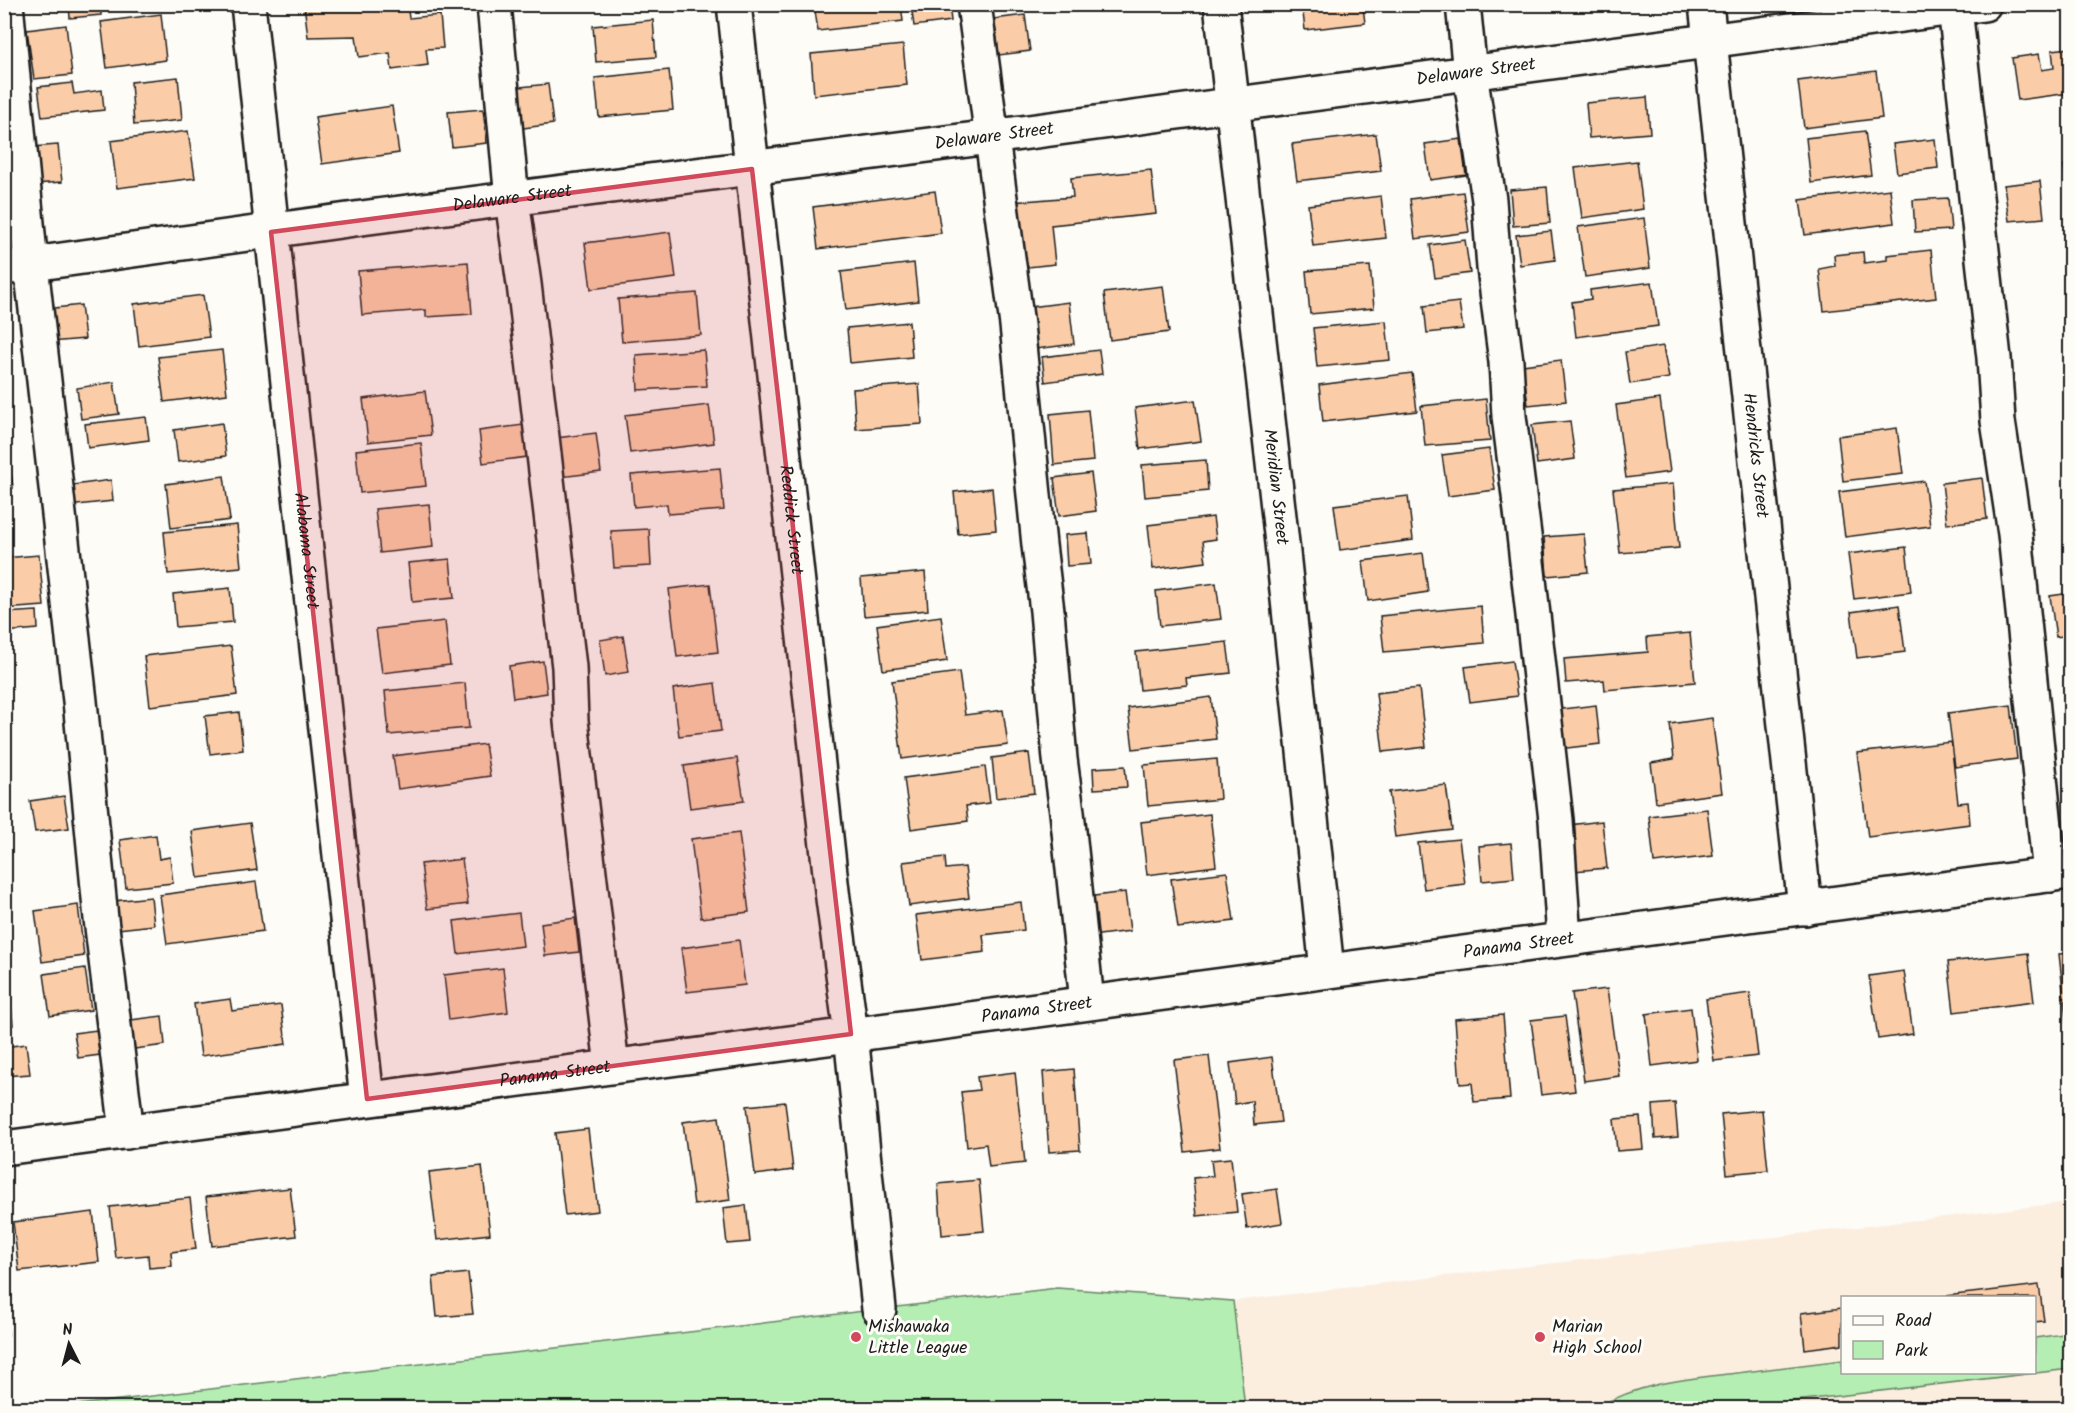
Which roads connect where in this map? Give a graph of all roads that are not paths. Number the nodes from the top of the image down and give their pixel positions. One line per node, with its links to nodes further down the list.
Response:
1 (6, 4): 17 (street)
2 (248, 4): 16 (street, Alabama Street)
3 (494, 4): 15 (street)
4 (734, 4): 14 (street, Reddick Street)
5 (974, 4): 13 (street)
6 (1221, 4): 12 (street, Meridian Street)
7 (1463, 4): 11 (street)
8 (1706, 4): 10 (street, Hendricks Street)
9 (1970, 6): 10 (street, Delaware Street); 18 (street)
10 (1710, 40): 11 (street, Delaware Street); 19 (street, Hendricks Street)
11 (1470, 73): 12 (street, Delaware Street); 20 (street)
12 (1232, 105): 13 (street, Delaware Street); 21 (street, Meridian Street)
13 (991, 137): 14 (street, Delaware Street); 22 (street)
14 (752, 169): 15 (street, Delaware Street); 23 (street, Reddick Street)
15 (512, 200): 16 (street, Delaware Street); 24 (street)
16 (271, 232): 17 (street, Delaware Street); 25 (street, Alabama Street)
17 (18, 267): 26 (street)
18 (2060, 874): 19 (street, Panama Street)
19 (1805, 908): 20 (street, Panama Street)
20 (1564, 939): 21 (street, Panama Street)
21 (1327, 970): 22 (street, Panama Street)
22 (1088, 1002): 23 (street, Panama Street)
23 (851, 1034): 24 (street, Panama Street); 28 (street, Reddick Street)
24 (612, 1066): 25 (street, Panama Street)
25 (367, 1099): 26 (street, Panama Street)
26 (127, 1132): 27 (street, Panama Street)
27 (4, 1148)
28 (879, 1309)

